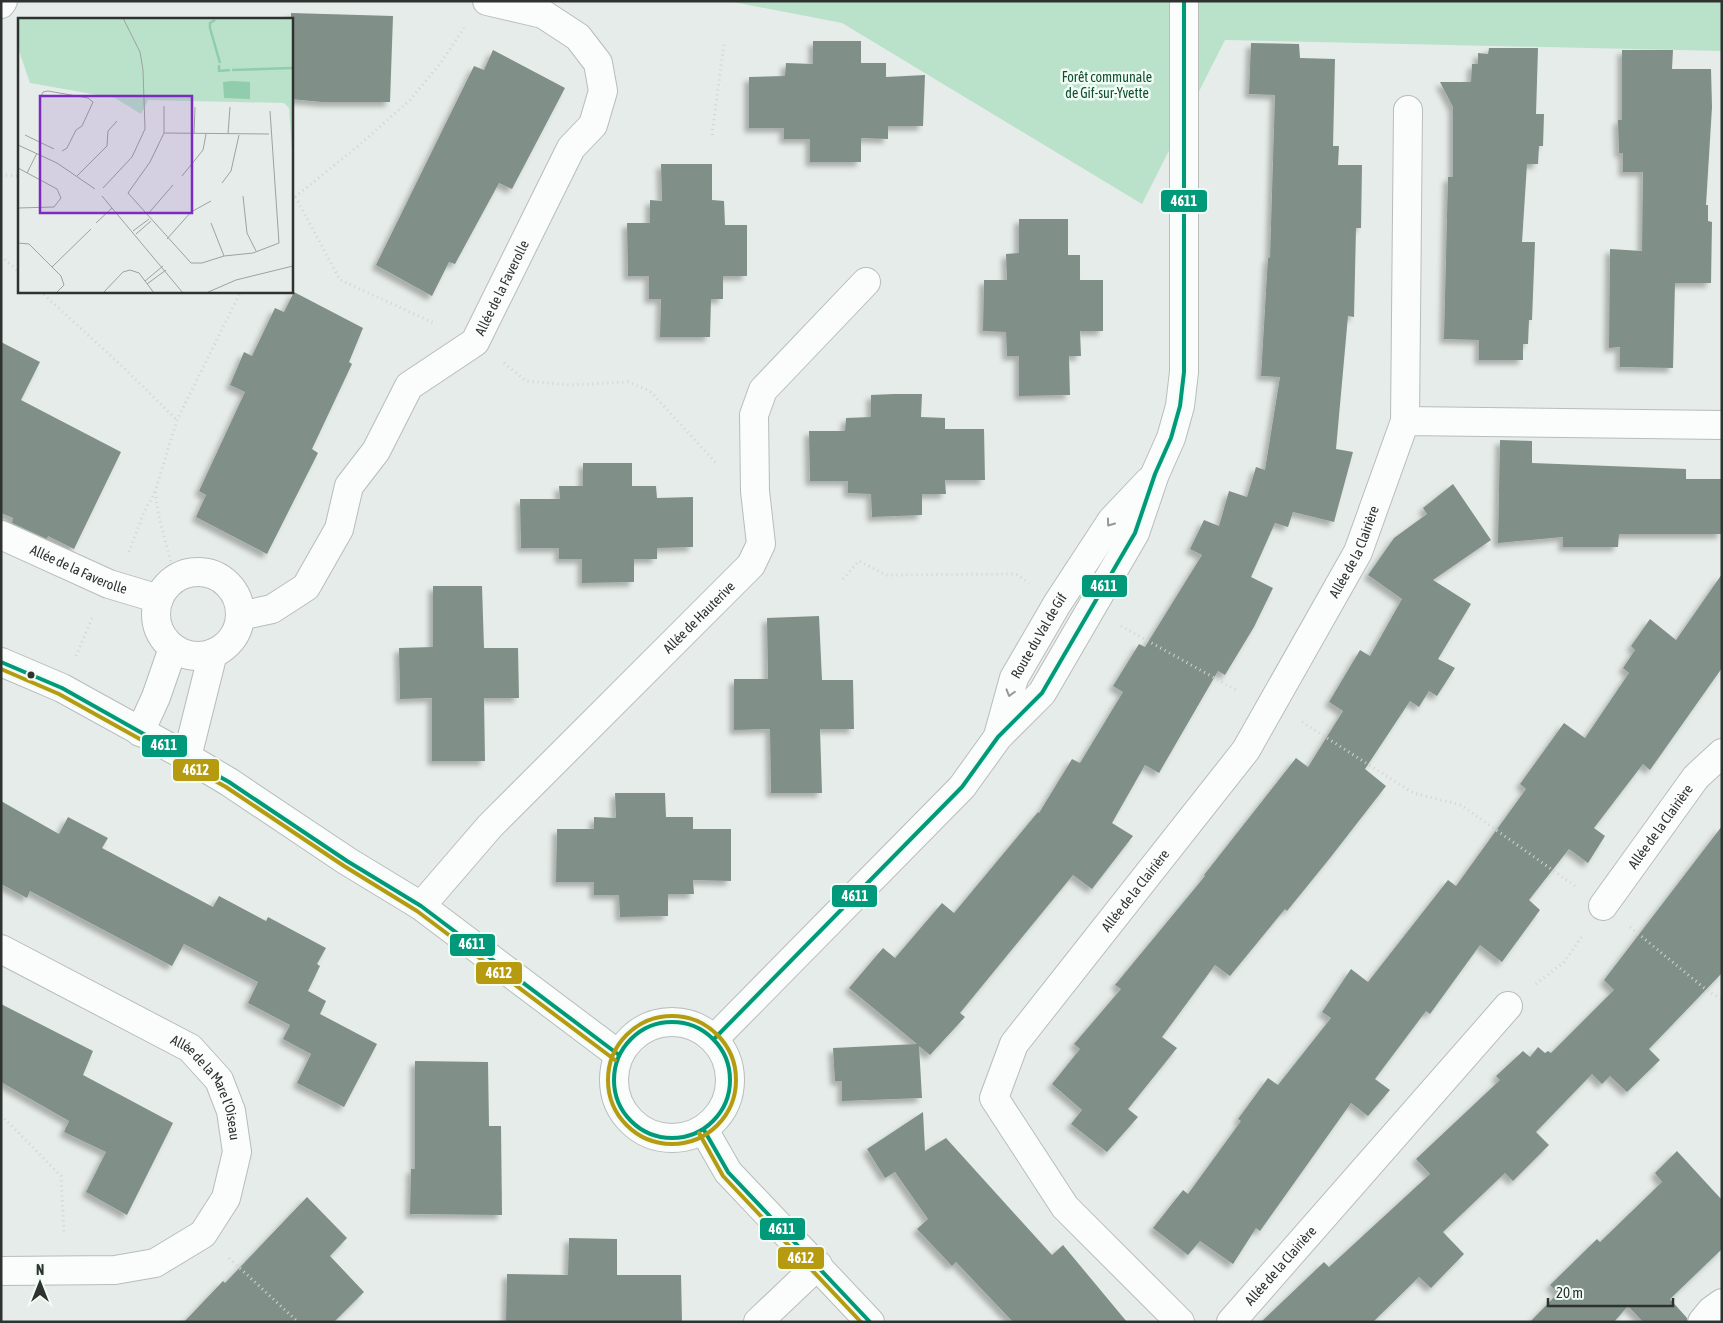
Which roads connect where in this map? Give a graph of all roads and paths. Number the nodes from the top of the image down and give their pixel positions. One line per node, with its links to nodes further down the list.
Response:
1 (487, 1): 15 (street, Allée de la Faverolle)
2 (1184, 1): 19 (street, Route du Val de Gif)
3 (467, 25): 9 (path)
4 (724, 44): 6 (path)
5 (1408, 110): 17 (street, Allée de la Clairière)
6 (712, 134)
7 (1, 175): 8 (path)
8 (18, 176)
9 (293, 196): 15 (path)
10 (1, 256): 11 (path)
11 (18, 271)
12 (866, 282): 20 (street, Allée de Hauterive)
13 (41, 292): 16 (path)
14 (241, 292): 16 (path)
15 (475, 342): 20 (path); 28 (street, Allée de la Faverolle)
16 (177, 420): 21 (path)
17 (1405, 421): 18 (street); 33 (street, Allée de la Clairière)
18 (1722, 425)
19 (1155, 474): 26 (street, Route du Val de Gif, one-way to 26); 27 (street, Route du Val de Gif)
20 (755, 491): 38 (street, Allée de Hauterive)
21 (154, 492): 24 (path); 25 (path)
22 (1, 535): 24 (street, Allée de la Faverolle)
23 (843, 579): 26 (path)
24 (110, 584): 25 (street, Allée de la Faverolle); 32 (path)
25 (167, 589): 28 (street); 29 (street)
26 (1057, 604): 35 (street, Route du Val de Gif, one-way to 35)
27 (1090, 609): 33 (path); 35 (street, Route du Val de Gif)
28 (240, 616): 30 (street)
29 (173, 648): 30 (street); 34 (street)
30 (214, 653): 37 (street)
31 (1, 662): 32 (street)
32 (62, 688): 34 (street)
33 (1270, 709): 39 (path); 55 (street, Allée de la Clairière)
34 (140, 732): 37 (street)
35 (998, 737): 43 (street, Route du Val de Gif)
36 (1722, 753): 39 (street, Allée de la Clairière)
37 (187, 757): 38 (street)
38 (420, 906): 44 (street)
39 (1603, 906): 41 (path); 42 (path)
40 (1, 948): 47 (street, Allée de la Mare l'Oiseau)
41 (1722, 999)
42 (1508, 1006): 56 (street, Allée de la Clairière)
43 (714, 1040): 44 (street); 46 (street)
44 (619, 1055): 46 (street)
45 (1, 1115): 50 (path)
46 (704, 1130): 48 (street)
47 (203, 1234): 50 (street, Allée de la Mare l'Oiseau); 52 (path)
48 (818, 1265): 53 (street); 54 (street)
49 (1, 1271): 50 (street, Allée de la Mare l'Oiseau)
50 (62, 1271)
51 (1722, 1304): 57 (street)
52 (298, 1322)
53 (758, 1322)
54 (870, 1322)
55 (1180, 1322)
56 (1231, 1322)
57 (1702, 1322)

